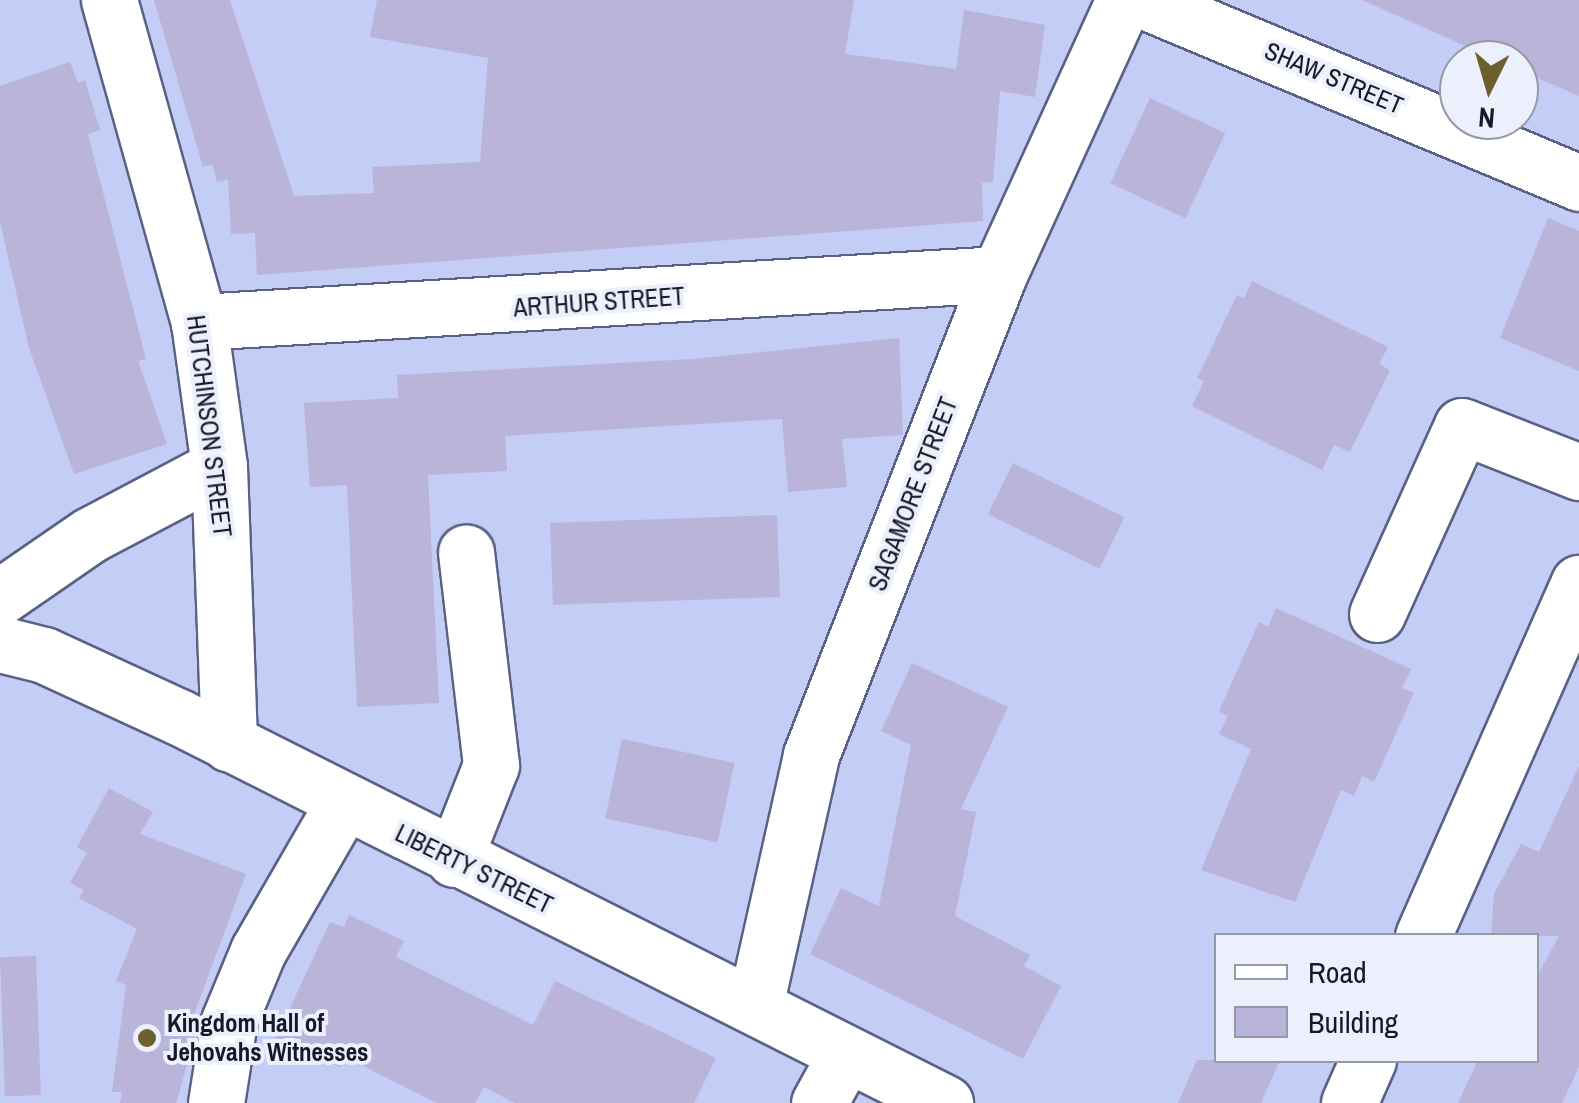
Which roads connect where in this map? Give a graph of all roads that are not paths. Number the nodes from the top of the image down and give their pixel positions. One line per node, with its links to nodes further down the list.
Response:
1 (109, 0): 6 (street, HUTCHINSON STREET)
2 (1124, 0): 5 (street, SAGAMORE STREET)
3 (1142, 0): 4 (street, SHAW STREET)
4 (1579, 183)
5 (999, 274): 6 (street, ARTHUR STREET); 18 (street, SAGAMORE STREET)
6 (200, 322): 7 (street, HUTCHINSON STREET)
7 (219, 467): 11 (street); 14 (street, HUTCHINSON STREET)
8 (1579, 472): 12 (street)
9 (466, 552): 16 (street)
10 (1579, 583): 17 (street)
11 (0, 597)
12 (1377, 614)
13 (0, 644): 14 (street, LIBERTY STREET)
14 (229, 744): 15 (street, LIBERTY STREET)
15 (343, 804): 16 (street, LIBERTY STREET); 21 (street)
16 (454, 859): 18 (street, LIBERTY STREET)
17 (1424, 933)
18 (755, 1006): 19 (street, LIBERTY STREET)
19 (846, 1054): 22 (street); 23 (street, LIBERTY STREET)
20 (1367, 1063): 24 (street)
21 (216, 1103)
22 (819, 1103)
23 (945, 1103)
24 (1349, 1103)

